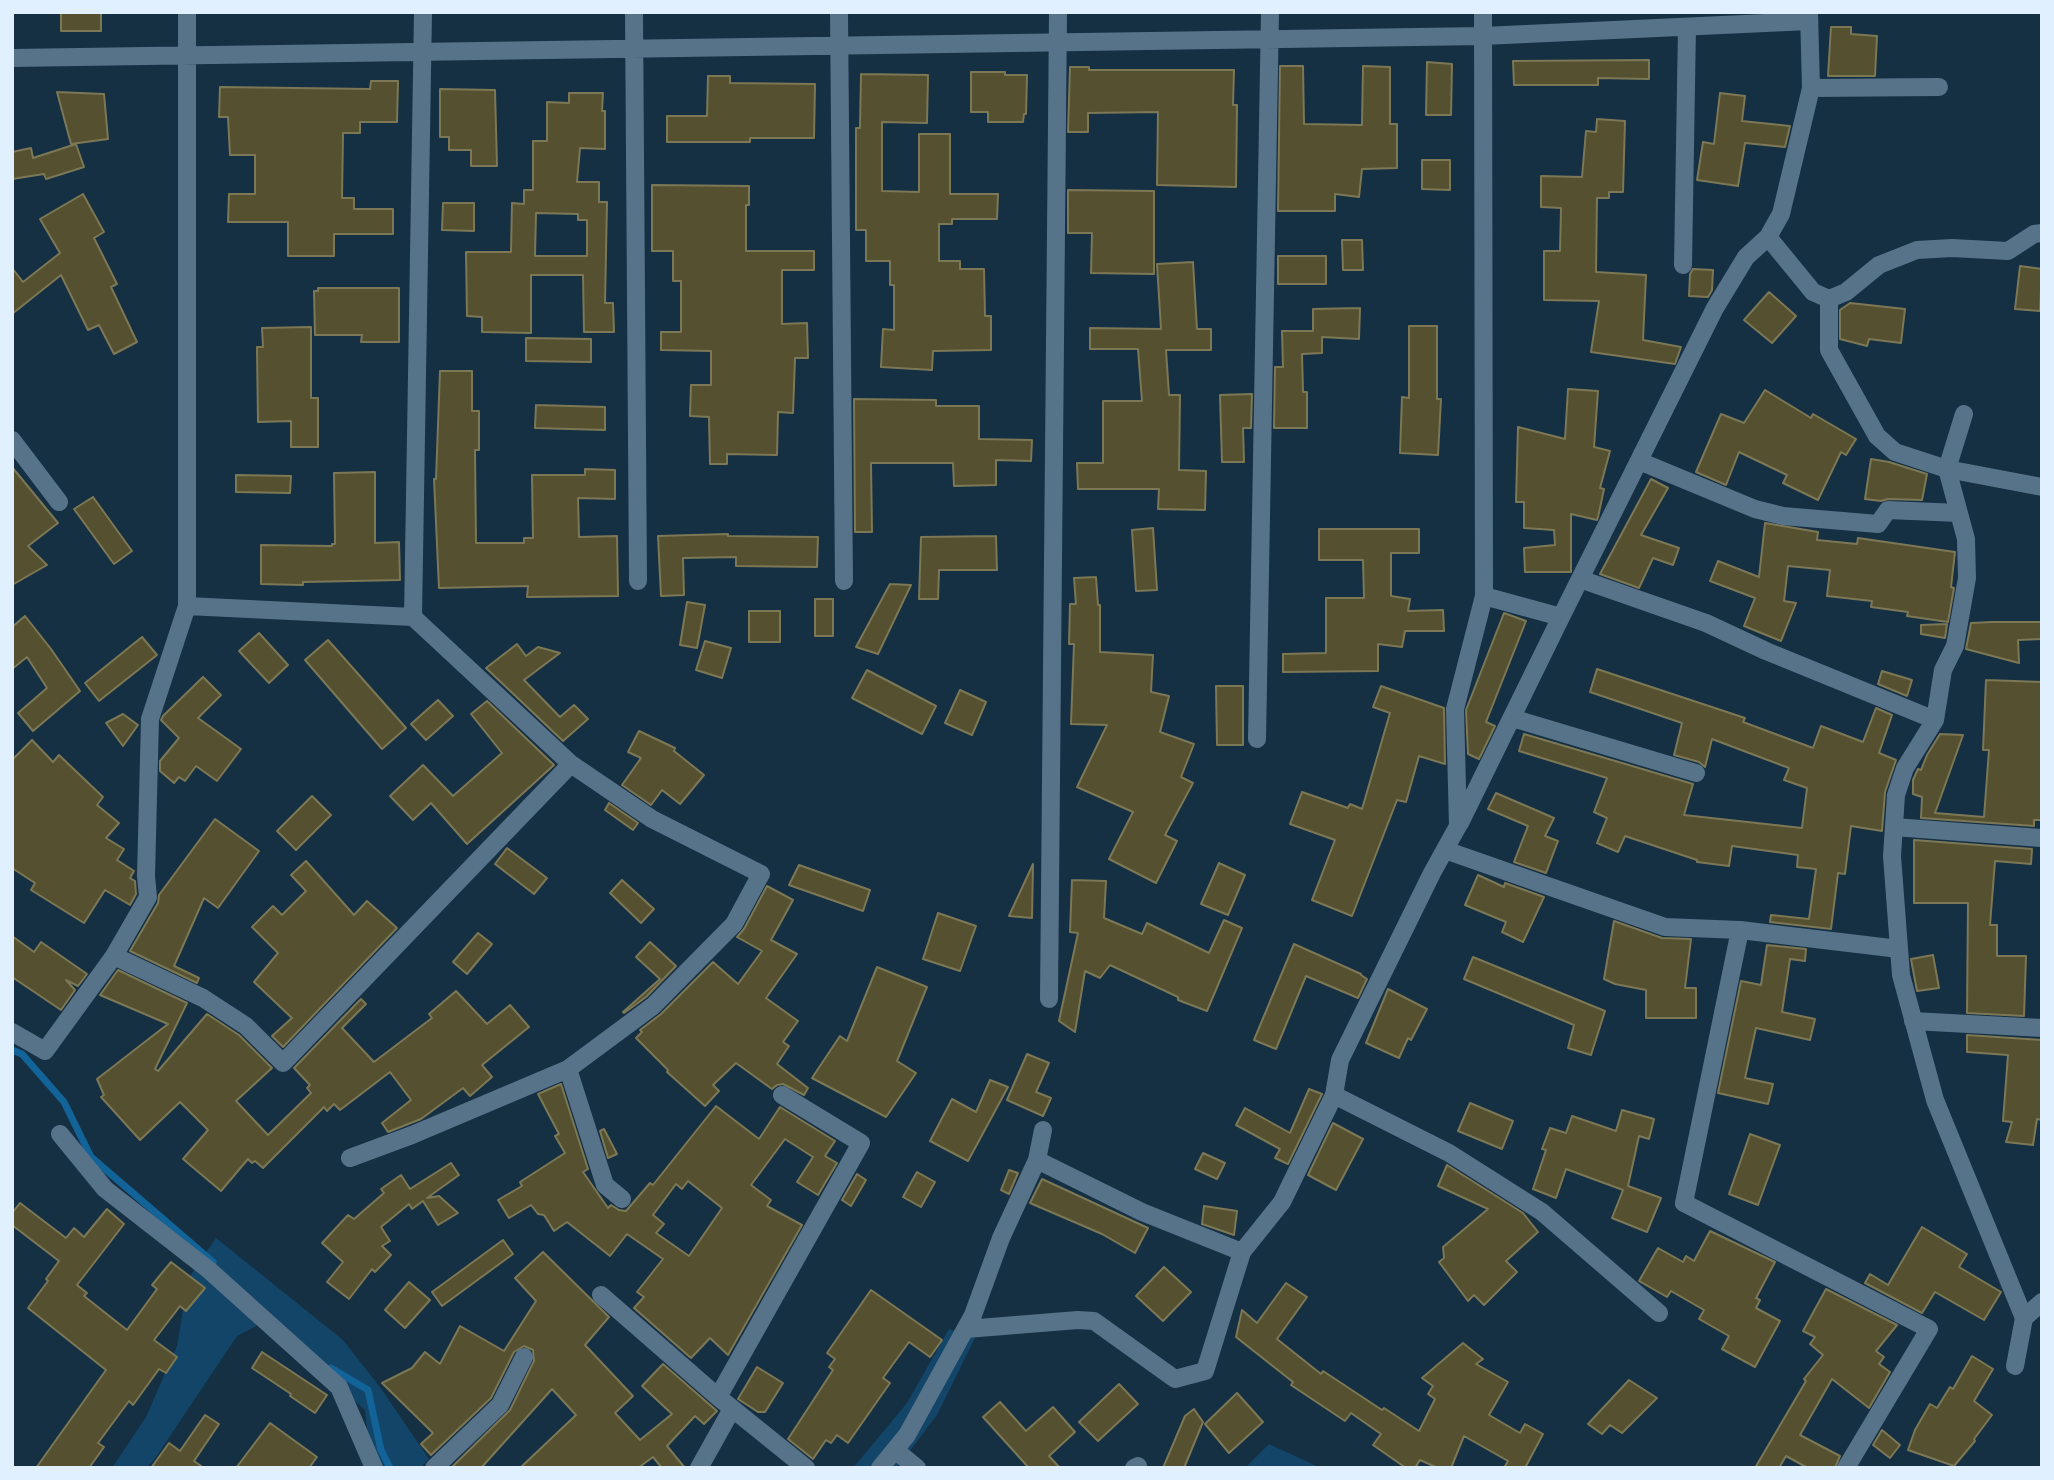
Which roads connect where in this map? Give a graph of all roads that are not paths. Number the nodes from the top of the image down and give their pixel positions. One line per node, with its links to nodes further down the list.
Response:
1 (187, 12): 16 (street)
2 (423, 12): 15 (street)
3 (634, 12): 14 (street)
4 (839, 12): 13 (street)
5 (1058, 12): 12 (street)
6 (1270, 12): 11 (street)
7 (1483, 12): 10 (street)
8 (1809, 17): 9 (street); 19 (street)
9 (1687, 27): 10 (street); 22 (street)
10 (1483, 36): 11 (street); 34 (street)
11 (1271, 39): 12 (street); 40 (street)
12 (1059, 42): 13 (street); 50 (street)
13 (839, 45): 14 (street); 32 (street)
14 (634, 48): 15 (street); 33 (street)
15 (423, 51): 16 (street); 36 (street)
16 (187, 55): 17 (street); 35 (street)
17 (12, 58)
18 (1939, 87): 19 (street)
19 (1811, 88): 21 (street)
20 (2042, 233): 23 (street)
21 (1768, 237): 23 (street); 26 (street)
22 (1683, 265)
23 (1829, 299): 27 (street)
24 (1964, 414): 27 (street)
25 (12, 440): 29 (street)
26 (1639, 461): 30 (street); 31 (street)
27 (1947, 469): 28 (street); 30 (street)
28 (2042, 487)
29 (60, 502)
30 (1959, 513): 39 (street)
31 (1580, 579): 37 (street); 39 (street)
32 (844, 581)
33 (638, 582)
34 (1484, 596): 37 (street); 43 (street)
35 (187, 606): 36 (street); 49 (street)
36 (413, 617): 41 (street)
37 (1561, 617): 38 (street)
38 (1512, 718): 42 (street); 43 (street)
39 (1934, 720): 44 (street)
40 (1256, 739)
41 (571, 764): 49 (street); 54 (street)
42 (1696, 773)
43 (1458, 826): 46 (street)
44 (1894, 827): 45 (street); 48 (street)
45 (2041, 838)
46 (1445, 850): 47 (street); 56 (street)
47 (1740, 930): 48 (street); 79 (street)
48 (1899, 949): 51 (street)
49 (114, 956): 53 (street)
50 (1049, 999)
51 (1913, 1021): 52 (street); 66 (street)
52 (2042, 1028)
53 (12, 1031)
54 (568, 1069): 59 (street); 61 (street)
55 (782, 1095): 70 (street)
56 (1334, 1095): 62 (street); 65 (street)
57 (1043, 1130): 60 (street)
58 (60, 1134): 73 (street)
59 (350, 1158)
60 (1037, 1160): 62 (street); 67 (street)
61 (622, 1199)
62 (1242, 1252): 67 (street)
63 (601, 1295): 70 (street)
64 (2042, 1303): 66 (street)
65 (1659, 1313)
66 (2024, 1318): 69 (street)
67 (966, 1329): 72 (street)
68 (524, 1357): 74 (street)
69 (2015, 1366)
70 (718, 1396): 71 (street)
71 (732, 1409): 75 (street); 76 (street)
72 (895, 1450): 77 (street); 78 (street)
73 (374, 1468)
74 (434, 1468)
75 (699, 1468)
76 (806, 1468)
77 (880, 1468)
78 (917, 1468)
79 (1846, 1468)

